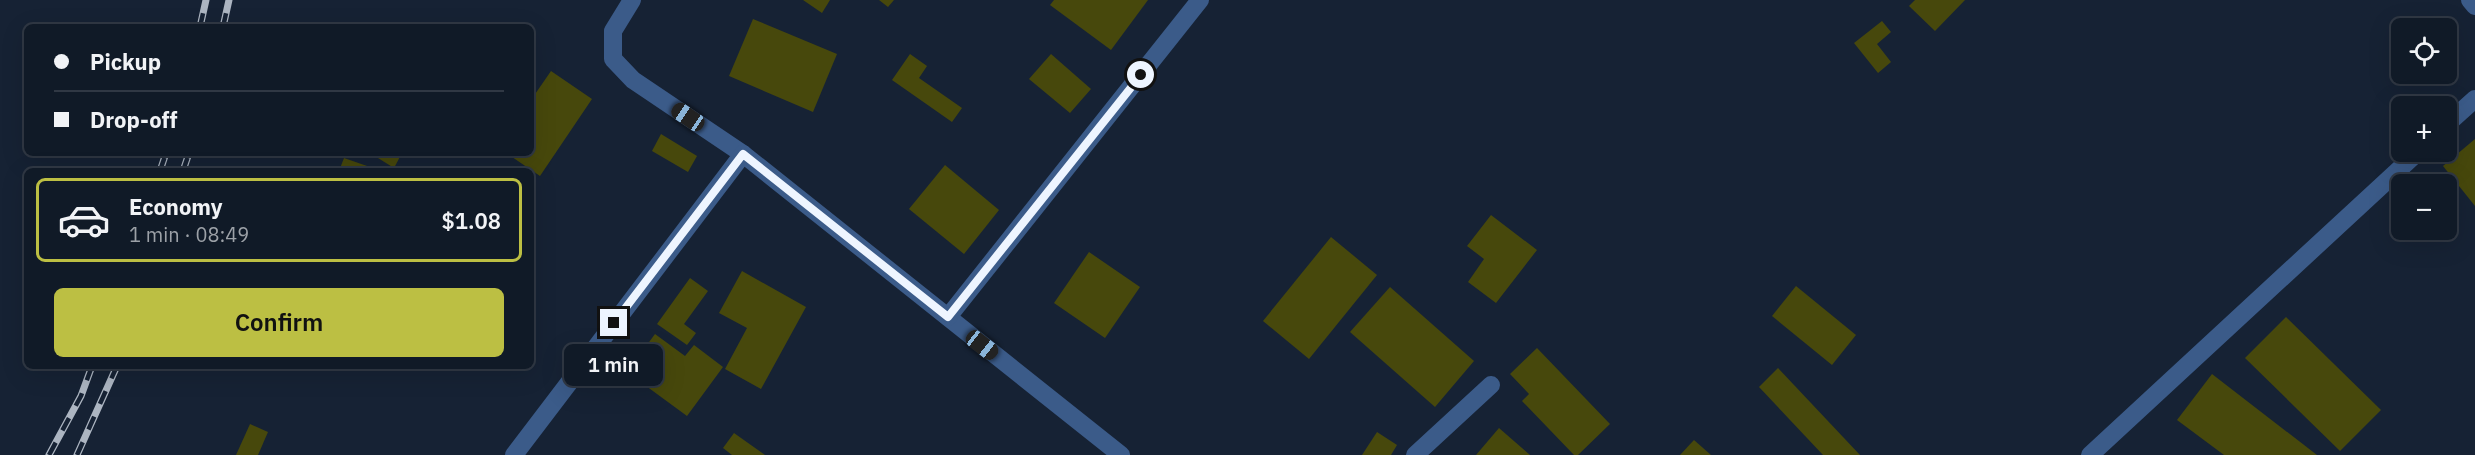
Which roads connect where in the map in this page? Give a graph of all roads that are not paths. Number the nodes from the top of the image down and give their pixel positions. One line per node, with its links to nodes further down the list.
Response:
1 (632, 0): 7 (street)
2 (1200, 0): 9 (street)
3 (2470, 0): 4 (street)
4 (2475, 6)
5 (2475, 99): 6 (street)
6 (2457, 115)
7 (743, 154): 9 (street); 11 (street)
8 (2407, 162): 14 (street)
9 (948, 317): 12 (street)
10 (1491, 385): 13 (street)
11 (514, 455)
12 (1121, 455)
13 (1415, 455)
14 (2090, 455)

